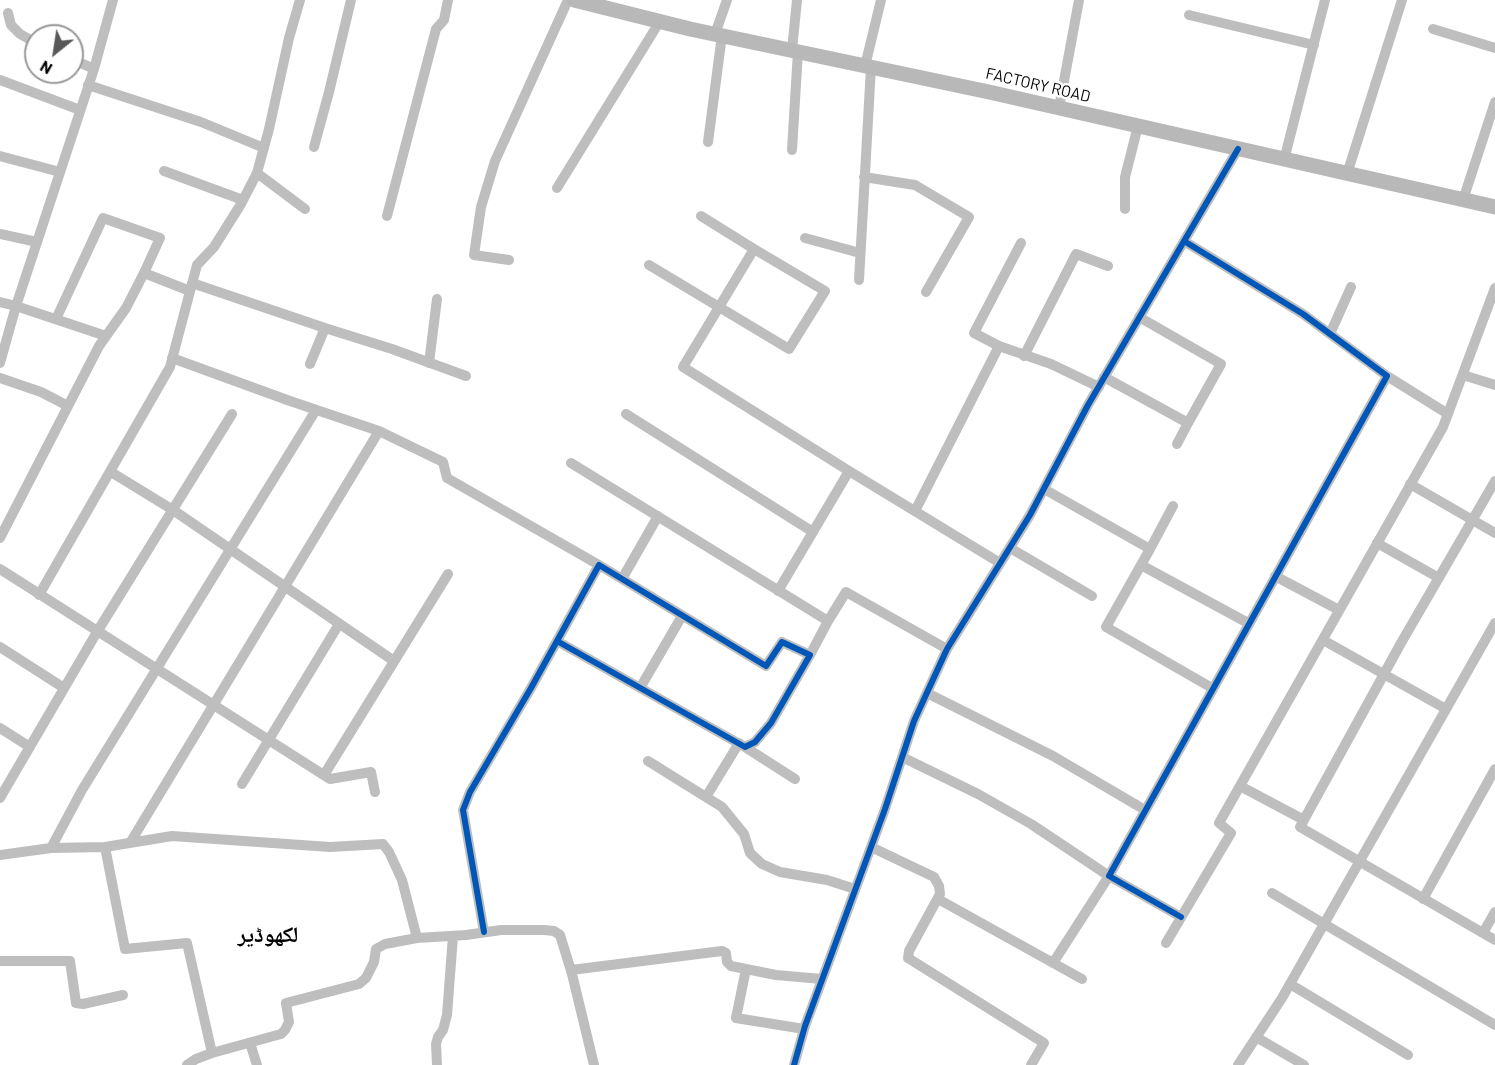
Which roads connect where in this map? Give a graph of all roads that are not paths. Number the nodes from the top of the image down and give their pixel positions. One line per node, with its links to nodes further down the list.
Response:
1 (113, 0): 24 (street)
2 (300, 0): 33 (street)
3 (351, 0): 32 (street)
4 (448, 0): 49 (street)
5 (568, 0): 58 (street)
6 (574, 0): 15 (main road, FACTORY ROAD)
7 (727, 0): 17 (street)
8 (797, 0): 21 (street)
9 (880, 0): 23 (street)
10 (1079, 0): 28 (street)
11 (1325, 0): 19 (street)
12 (1402, 0): 41 (street)
13 (8, 13): 18 (street)
14 (1189, 15): 19 (street)
15 (660, 21): 17 (main road, FACTORY ROAD); 43 (street)
16 (1433, 29): 20 (street)
17 (718, 35): 21 (main road, FACTORY ROAD); 31 (street)
18 (24, 36)
19 (1314, 45): 37 (street)
20 (1495, 48)
21 (795, 51): 23 (main road, FACTORY ROAD); 35 (street)
22 (84, 65): 24 (street)
23 (868, 66): 28 (main road, FACTORY ROAD); 42 (street)
24 (94, 69): 26 (street)
25 (0, 80): 29 (street)
26 (88, 86): 29 (street); 33 (street)
27 (1495, 102): 45 (street)
28 (1059, 108): 30 (main road, FACTORY ROAD)
29 (80, 110): 39 (street)
30 (1138, 126): 34 (main road, FACTORY ROAD); 48 (street)
31 (708, 142)
32 (314, 147)
33 (264, 148): 40 (street)
34 (1238, 149): 37 (main road, FACTORY ROAD); 53 (street)
35 (792, 150)
36 (0, 156): 39 (street)
37 (1284, 160): 41 (main road, FACTORY ROAD)
38 (164, 171): 44 (street)
39 (60, 172): 54 (street)
40 (257, 173): 44 (street); 47 (street)
41 (1347, 174): 45 (main road, FACTORY ROAD)
42 (864, 177): 57 (street); 66 (street)
43 (556, 188)
44 (243, 200): 63 (street)
45 (1463, 200): 46 (main road, FACTORY ROAD)
46 (1495, 207)
47 (305, 209)
48 (1125, 209)
49 (387, 216)
50 (701, 216): 56 (street)
51 (0, 234): 54 (street)
52 (805, 238): 57 (street)
53 (1184, 241): 71 (street); 74 (street)
54 (37, 242): 69 (street)
55 (1021, 243): 76 (street)
56 (754, 249): 70 (street); 70 (street)
57 (860, 253): 62 (street)
58 (509, 260)
59 (649, 265): 70 (street)
60 (1108, 266): 77 (street)
61 (144, 273): 63 (street); 72 (street); 75 (street)
62 (859, 280)
63 (191, 287): 73 (street); 78 (street)
64 (1351, 287): 74 (street)
65 (1495, 288): 82 (street)
66 (926, 292)
67 (437, 299): 80 (street)
68 (0, 302): 69 (street)
69 (16, 306): 72 (street); 79 (street)
70 (719, 307): 97 (street)
71 (1139, 317): 86 (street); 93 (street)
72 (56, 319): 75 (street)
73 (325, 328): 80 (street); 81 (street)
74 (1330, 334): 84 (street)
75 (106, 336): 88 (street)
76 (999, 346): 77 (street); 104 (street)
77 (1024, 356): 86 (street)
78 (172, 358): 89 (street); 98 (street)
79 (0, 363)
80 (429, 363): 83 (street)
81 (310, 364)
82 (1463, 375): 87 (street); 92 (street)
83 (466, 376)
84 (1387, 376): 92 (street); 119 (street)
85 (0, 378): 88 (street)
86 (1101, 382): 93 (street); 101 (street)
87 (1495, 385)
88 (68, 406): 109 (street)
89 (316, 410): 94 (street); 113 (street)
90 (232, 414): 103 (street)
91 (626, 414): 107 (street)
92 (1448, 414): 100 (street)
93 (1188, 423): 95 (street)
94 (379, 431): 115 (street); 122 (street)
95 (1177, 444)
96 (571, 463): 105 (street)
97 (849, 471): 104 (street); 107 (street)
98 (111, 472): 103 (street); 124 (street)
99 (1495, 481): 106 (street)
100 (1410, 484): 106 (street); 110 (street)
101 (1044, 489): 111 (street); 112 (street)
102 (1173, 506): 112 (street)
103 (173, 510): 113 (street); 132 (street)
104 (915, 511): 114 (street)
105 (658, 516): 121 (street); 123 (street)
106 (1473, 520): 108 (street); 120 (street)
107 (813, 532): 123 (street)
108 (1495, 533)
109 (0, 538)
110 (1377, 543): 120 (street); 126 (street)
111 (1010, 548): 114 (street); 125 (street)
112 (1150, 549): 116 (street)
113 (231, 550): 122 (street); 139 (street)
114 (1000, 563): 136 (street)
115 (599, 565): 121 (street); 134 (street)
116 (1141, 565): 129 (street); 143 (street)
117 (0, 569): 124 (street)
118 (448, 574): 138 (street)
119 (1275, 576): 126 (street); 129 (street)
120 (1439, 578): 140 (street)
121 (622, 579): 127 (street)
122 (284, 587): 131 (street); 145 (street)
123 (778, 591): 128 (street)
124 (39, 595): 132 (street)
125 (1092, 596)
126 (1339, 610): 133 (street)
127 (682, 616): 137 (street); 142 (street)
128 (828, 621): 136 (street); 137 (street)
129 (1248, 622): 143 (street)
130 (1495, 623): 146 (street)
131 (339, 624): 138 (street); 148 (street)
132 (97, 632): 139 (street); 141 (street)
133 (1323, 640): 140 (street); 157 (street)
134 (557, 641): 142 (street); 177 (street)
135 (0, 647): 141 (street)
136 (947, 649): 144 (street)
137 (810, 655): 149 (street)
138 (394, 661): 154 (street)
139 (158, 670): 145 (street); 166 (street)
140 (1384, 674): 146 (street); 162 (street)
141 (64, 688): 150 (street)
142 (640, 688): 149 (street)
143 (1212, 688): 161 (street)
144 (927, 693): 151 (street); 161 (street)
145 (212, 705): 148 (street); 163 (street)
146 (1446, 709): 168 (street)
147 (0, 728): 150 (street)
148 (268, 740): 154 (street); 156 (street)
149 (742, 745): 155 (street); 159 (street)
150 (30, 747): 160 (street)
151 (902, 757): 165 (street); 169 (street)
152 (648, 761): 159 (street)
153 (1495, 769): 172 (street)
154 (324, 775): 158 (street)
155 (795, 778)
156 (242, 784)
157 (1240, 786): 162 (street); 175 (street)
158 (375, 792)
159 (706, 797): 170 (street)
160 (0, 798)
161 (1145, 810): 169 (street)
162 (1304, 820): 168 (street)
163 (130, 843): 164 (street); 180 (street)
164 (105, 847): 166 (street); 195 (street)
165 (871, 847): 170 (street); 173 (street)
166 (51, 848): 167 (street)
167 (0, 855)
168 (1358, 862): 172 (street); 176 (street)
169 (1109, 876): 175 (street); 184 (street)
170 (855, 889): 187 (street)
171 (1272, 893): 176 (street)
172 (1423, 898): 178 (street)
173 (938, 899): 184 (street); 202 (street)
174 (1495, 912): 178 (street)
175 (1181, 917): 182 (street)
176 (1324, 924): 189 (street); 191 (street)
177 (484, 932): 179 (street); 186 (street)
178 (1483, 933): 181 (street)
179 (453, 936): 180 (street); 199 (street)
180 (417, 938): 194 (street)
181 (1495, 940)
182 (1166, 944)
183 (0, 961): 190 (street)
184 (1053, 963): 188 (street)
185 (746, 969): 186 (street); 187 (street); 192 (street)
186 (571, 970): 200 (street)
187 (822, 979): 192 (street)
188 (1082, 979)
189 (1290, 984): 193 (street); 196 (street)
190 (123, 995)
191 (1495, 1025)
192 (804, 1029): 201 (street)
193 (1256, 1037): 203 (street); 204 (street)
194 (250, 1043): 195 (street); 198 (street)
195 (212, 1053): 197 (street)
196 (1408, 1055)
197 (187, 1065)
198 (257, 1065)
199 (437, 1065)
200 (594, 1065)
201 (794, 1065)
202 (1031, 1065)
203 (1238, 1065)
204 (1304, 1065)

